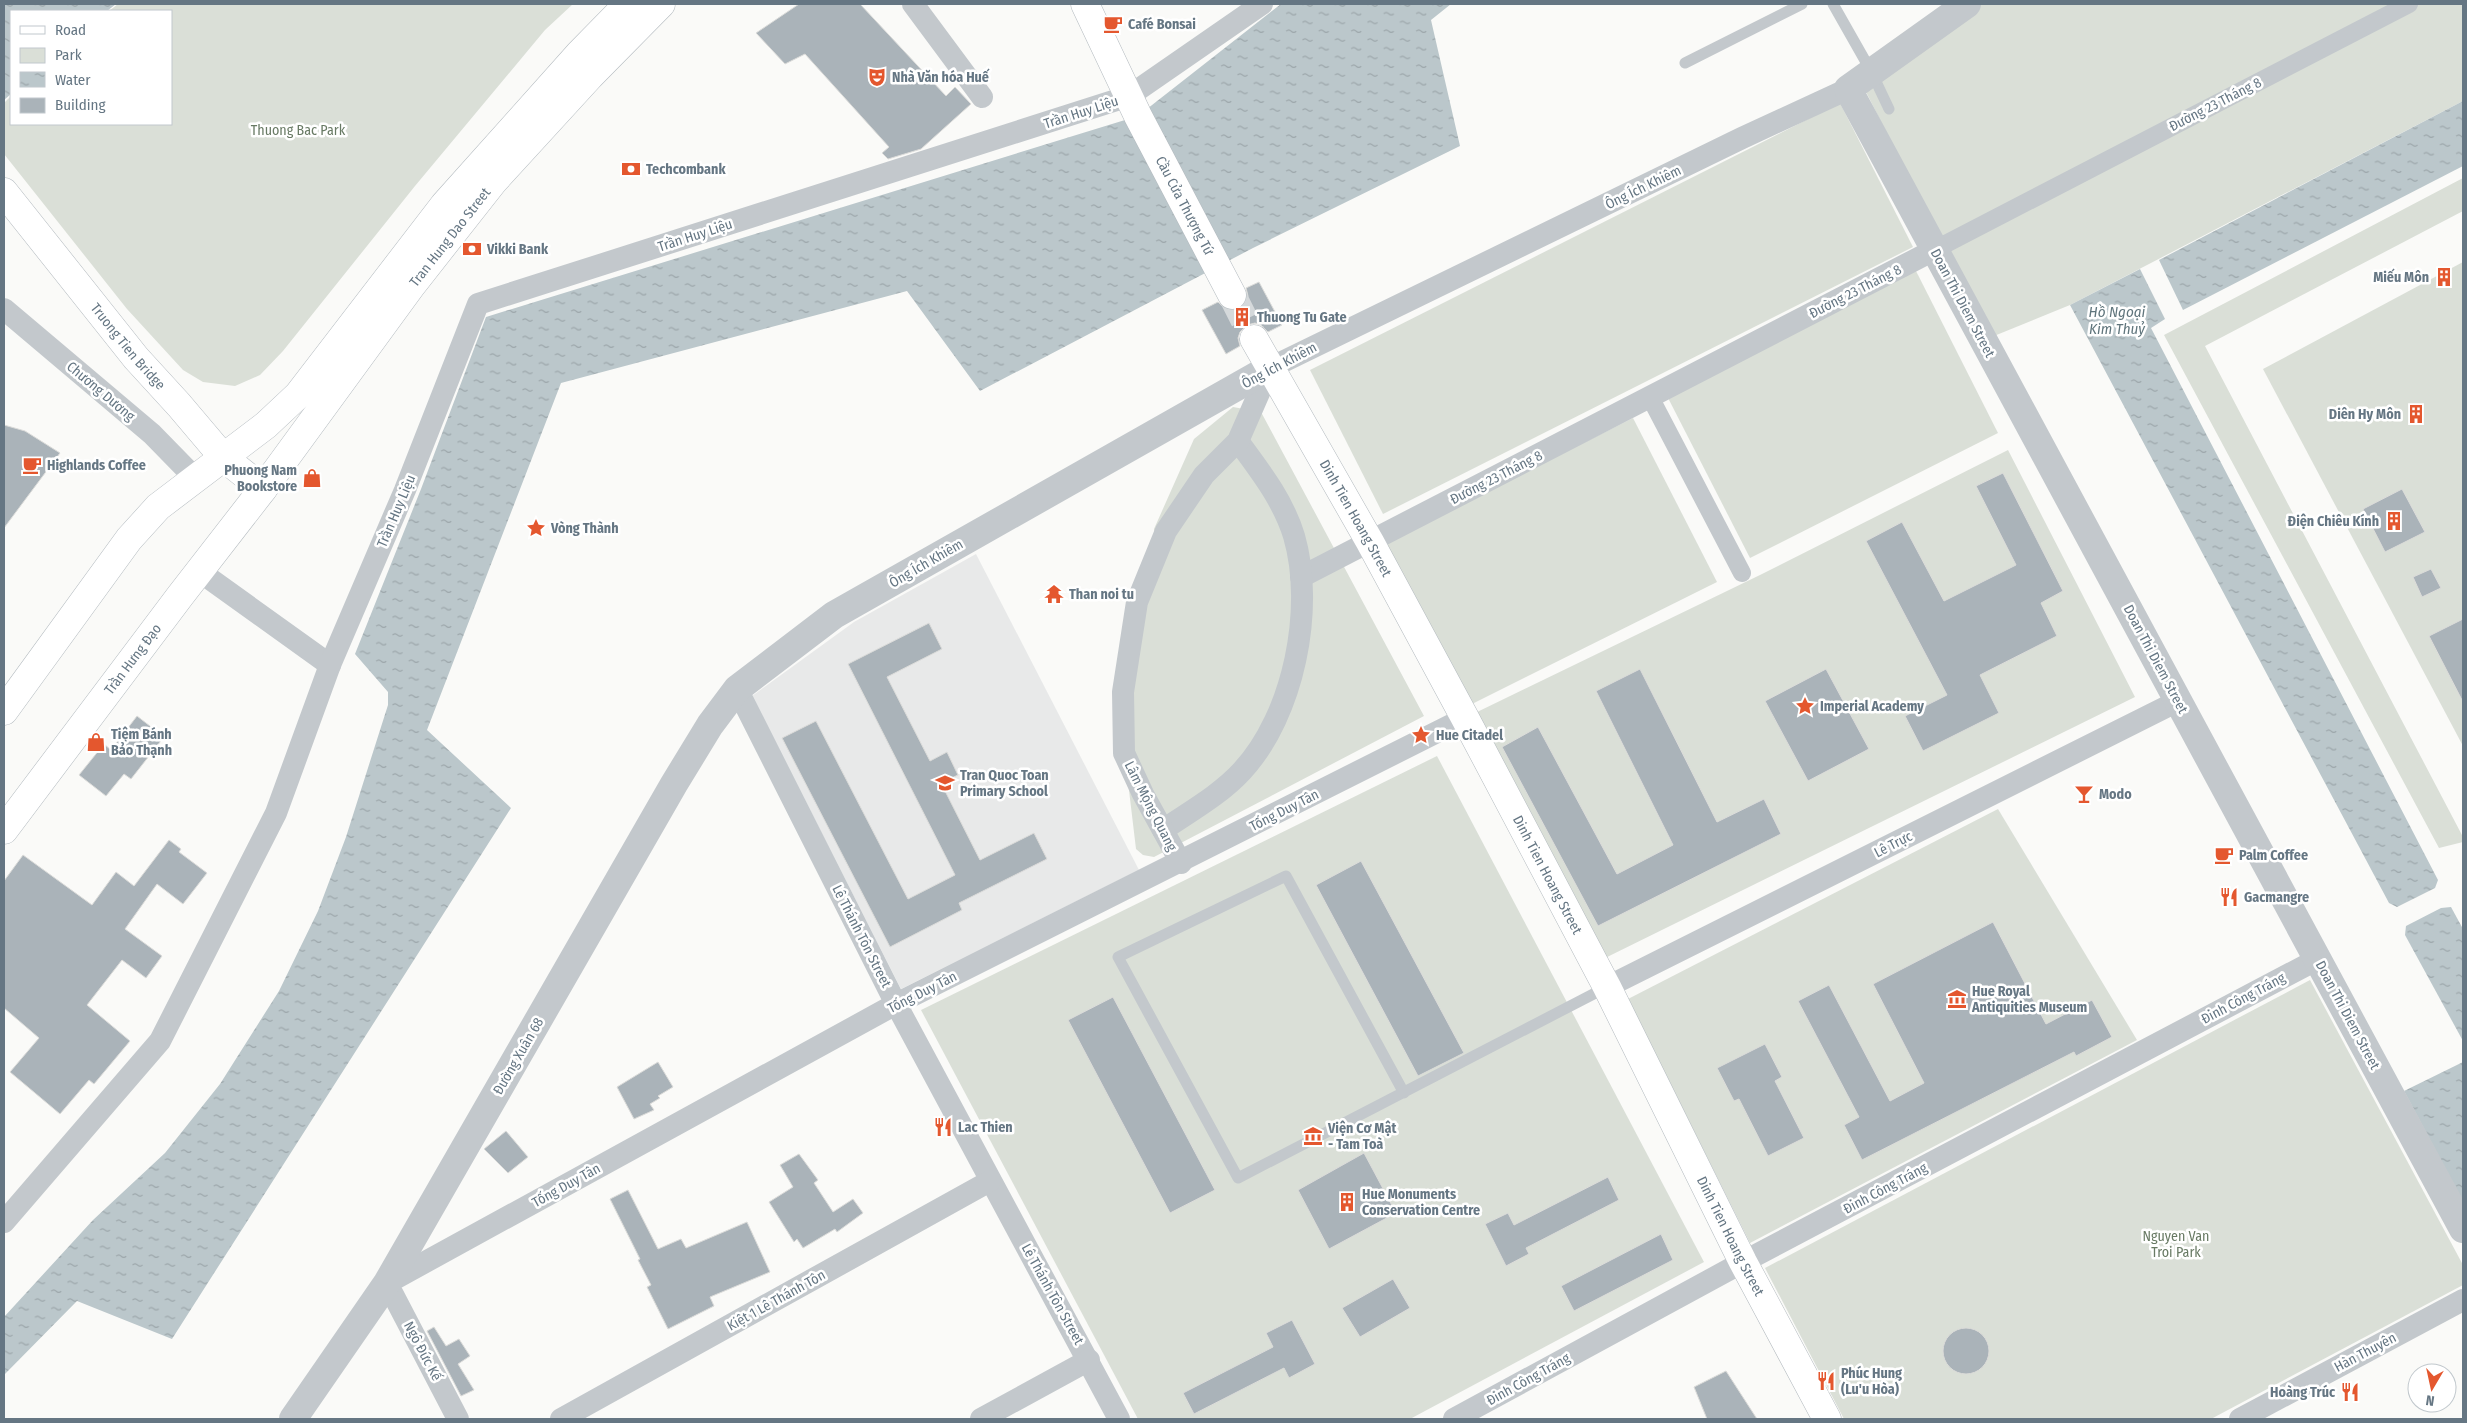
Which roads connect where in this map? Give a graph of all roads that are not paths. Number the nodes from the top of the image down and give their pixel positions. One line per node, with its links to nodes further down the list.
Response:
1 (628, 4): 24 (main road, Tran Hung Dao Street)
2 (661, 4): 26 (main road, Tran Hung Dao Street)
3 (913, 4): 13 (street)
4 (1085, 4): 14 (main road, Cầu Cửa Thượng Tứ)
5 (1262, 4): 14 (street, Trần Huy Liệu)
6 (1802, 4): 10 (lane)
7 (1833, 4): 11 (lane)
8 (1967, 4): 11 (street)
9 (2409, 4): 17 (street, Đường 23 Tháng 8)
10 (1685, 63)
11 (1871, 71): 12 (street); 15 (lane)
12 (1848, 89): 17 (street, Doan Thi Diem Street); 21 (street, Ông Ích Khiêm)
13 (982, 97)
14 (1134, 106): 18 (main road, Cầu Cửa Thượng Tứ); 31 (street, Trần Huy Liệu)
15 (1889, 109)
16 (4, 192): 24 (main road, Truong Tien Bridge)
17 (1934, 250): 22 (street, Đường 23 Tháng 8); 33 (street, Doan Thi Diem Street)
18 (1232, 295)
19 (4, 310): 25 (street, Chương Dương)
20 (1254, 339): 21 (main road, Dinh Tien Hoang Street)
21 (1270, 368): 23 (street, Lâm Mộng Quang); 27 (main road, Dinh Tien Hoang Street); 32 (street, Ông Ích Khiêm)
22 (1650, 397): 27 (street, Đường 23 Tháng 8); 29 (street)
23 (1238, 441): 30 (street); 37 (street, Lâm Mộng Quang)
24 (223, 457): 25 (main road); 26 (main road, Truong Tien Bridge)
25 (195, 478): 34 (main road)
26 (263, 489): 28 (main road, Trần Hưng Đạo)
27 (1370, 542): 30 (street, Đường 23 Tháng 8); 35 (main road, Dinh Tien Hoang Street)
28 (199, 570): 31 (street); 36 (main road, Trần Hưng Đạo)
29 (1742, 573)
30 (1301, 577): 37 (street)
31 (330, 665): 44 (street, Trần Huy Liệu)
32 (737, 689): 41 (street, Lê Thánh Tôn Street); 47 (street, Đường Xuân 68)
33 (2178, 701): 39 (street, Doan Thi Diem Street); 40 (street, Lê Trực)
34 (4, 711)
35 (1465, 718): 38 (street, Tống Duy Tân); 40 (main road, Dinh Tien Hoang Street)
36 (4, 830)
37 (1163, 830): 38 (street, Lâm Mộng Quang)
38 (1181, 863): 41 (street, Tống Duy Tân)
39 (2318, 959): 45 (street, Doan Thi Diem Street); 46 (street, Đinh Công Tráng)
40 (1607, 987): 42 (lane); 46 (main road, Dinh Tien Hoang Street)
41 (896, 1004): 43 (street, Lê Thánh Tôn Street); 47 (street, Tống Duy Tân)
42 (1404, 1093): 42 (lane)
43 (990, 1181): 49 (street, Lê Thánh Tôn Street); 53 (street, Kiệt 1 Lê Thánh Tôn)
44 (4, 1222)
45 (2463, 1229)
46 (1744, 1262): 50 (street, Đinh Công Tráng); 56 (main road, Dinh Tien Hoang Street)
47 (387, 1282): 51 (street, Đường Xuân 68); 52 (street, Ngô Đức Kế)
48 (2463, 1300): 57 (street, Hàn Thuyên)
49 (1089, 1360): 54 (street); 55 (street, Lê Thánh Tôn Street)
50 (1458, 1418)
51 (293, 1419)
52 (458, 1419)
53 (561, 1419)
54 (981, 1419)
55 (1119, 1419)
56 (1827, 1419)
57 (2240, 1419)

